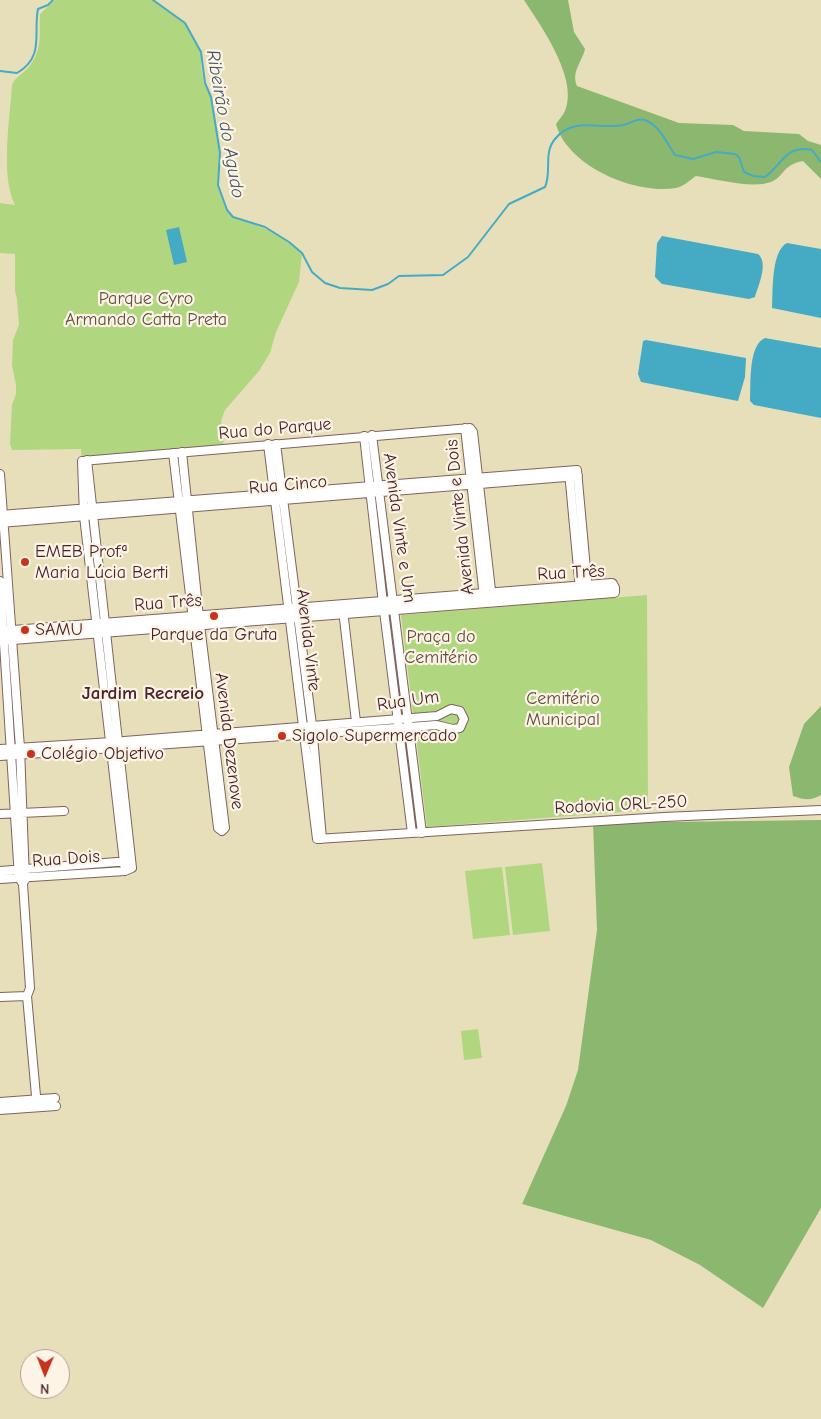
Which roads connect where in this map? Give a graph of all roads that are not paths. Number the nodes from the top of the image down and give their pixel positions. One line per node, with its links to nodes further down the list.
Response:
1 (468, 428): 2 (street, Rua do Parque); 8 (street, Avenida Vinte e Dois)
2 (368, 436): 3 (street, Rua do Parque); 9 (street, Avenida Vinte e Um)
3 (272, 444): 4 (street, Rua do Parque); 10 (street, Avenida Vinte); 11 (street, Avenida Vinte)
4 (182, 452): 5 (street, Rua do Parque); 12 (street, Avenida Dezenove)
5 (174, 453): 12 (street, Avenida Dezenove); 13 (street, Rua do Parque)
6 (0, 474): 14 (street)
7 (569, 474): 8 (street, Rua Cinco); 16 (street); 16 (street, Rua Cinco)
8 (475, 481): 9 (street, Rua Cinco); 17 (street, Avenida Vinte e Dois)
9 (375, 489): 10 (street, Rua Cinco); 18 (street, Avenida Vinte e Um); 19 (street, Avenida Vinte e Um)
10 (283, 496): 11 (street, Rua Cinco); 21 (street, Avenida Vinte)
11 (274, 497): 12 (street, Rua Cinco); 21 (street, Avenida Vinte)
12 (183, 504): 13 (street, Rua Cinco); 22 (street, Avenida Dezenove)
13 (88, 512): 14 (street, Rua Cinco); 23 (street)
14 (2, 519): 24 (street)
15 (0, 581): 24 (street)
16 (584, 590): 17 (street, Rua Três)
17 (488, 598): 19 (street, Rua Três)
18 (383, 606): 19 (street, Rua Três); 20 (street, Rua Três); 27 (street, Avenida Vinte e Um)
19 (395, 606): 25 (street, Avenida Vinte e Um)
20 (343, 610): 21 (street, Rua Três); 26 (street)
21 (294, 614): 22 (street, Rua Três); 29 (street, Avenida Vinte)
22 (196, 621): 23 (street, Rua Três); 30 (street, Avenida Dezenove)
23 (102, 628): 24 (street, Rua Três); 31 (street)
24 (5, 635): 33 (street)
25 (409, 718): 27 (street, Rua Um); 28 (street, Avenida Vinte e Um); 28 (street, Rua Um)
26 (356, 722): 27 (street, Rua Um); 29 (street, Rua Um)
27 (400, 723): 28 (street, Rua Um); 29 (street, Rua Um); 40 (street, Avenida Vinte e Um)
28 (410, 726): 39 (street, Avenida Vinte e Um)
29 (308, 730): 30 (street, Rua Um); 40 (street, Avenida Vinte)
30 (210, 738): 30 (street, Avenida Dezenove); 31 (street, Rua Um)
31 (116, 746): 33 (street, Rua Um); 42 (street, Rua Dois)
32 (0, 749): 33 (street, Rua Um)
33 (16, 752): 34 (street, Rua Um); 37 (street)
34 (0, 756)
35 (64, 810): 37 (street)
36 (821, 810): 39 (street, Rodovia ORL-250)
37 (19, 813): 38 (street); 42 (street)
38 (0, 814)
39 (422, 833): 40 (street)
40 (412, 834)
41 (0, 871): 42 (street, Rua Dois)
42 (23, 875): 43 (street, Rua Dois); 44 (street)
43 (0, 879)
44 (28, 996): 45 (street); 48 (street)
45 (0, 997)
46 (0, 1102): 48 (street)
47 (55, 1102): 48 (street)
48 (34, 1104): 49 (street)
49 (0, 1110)

